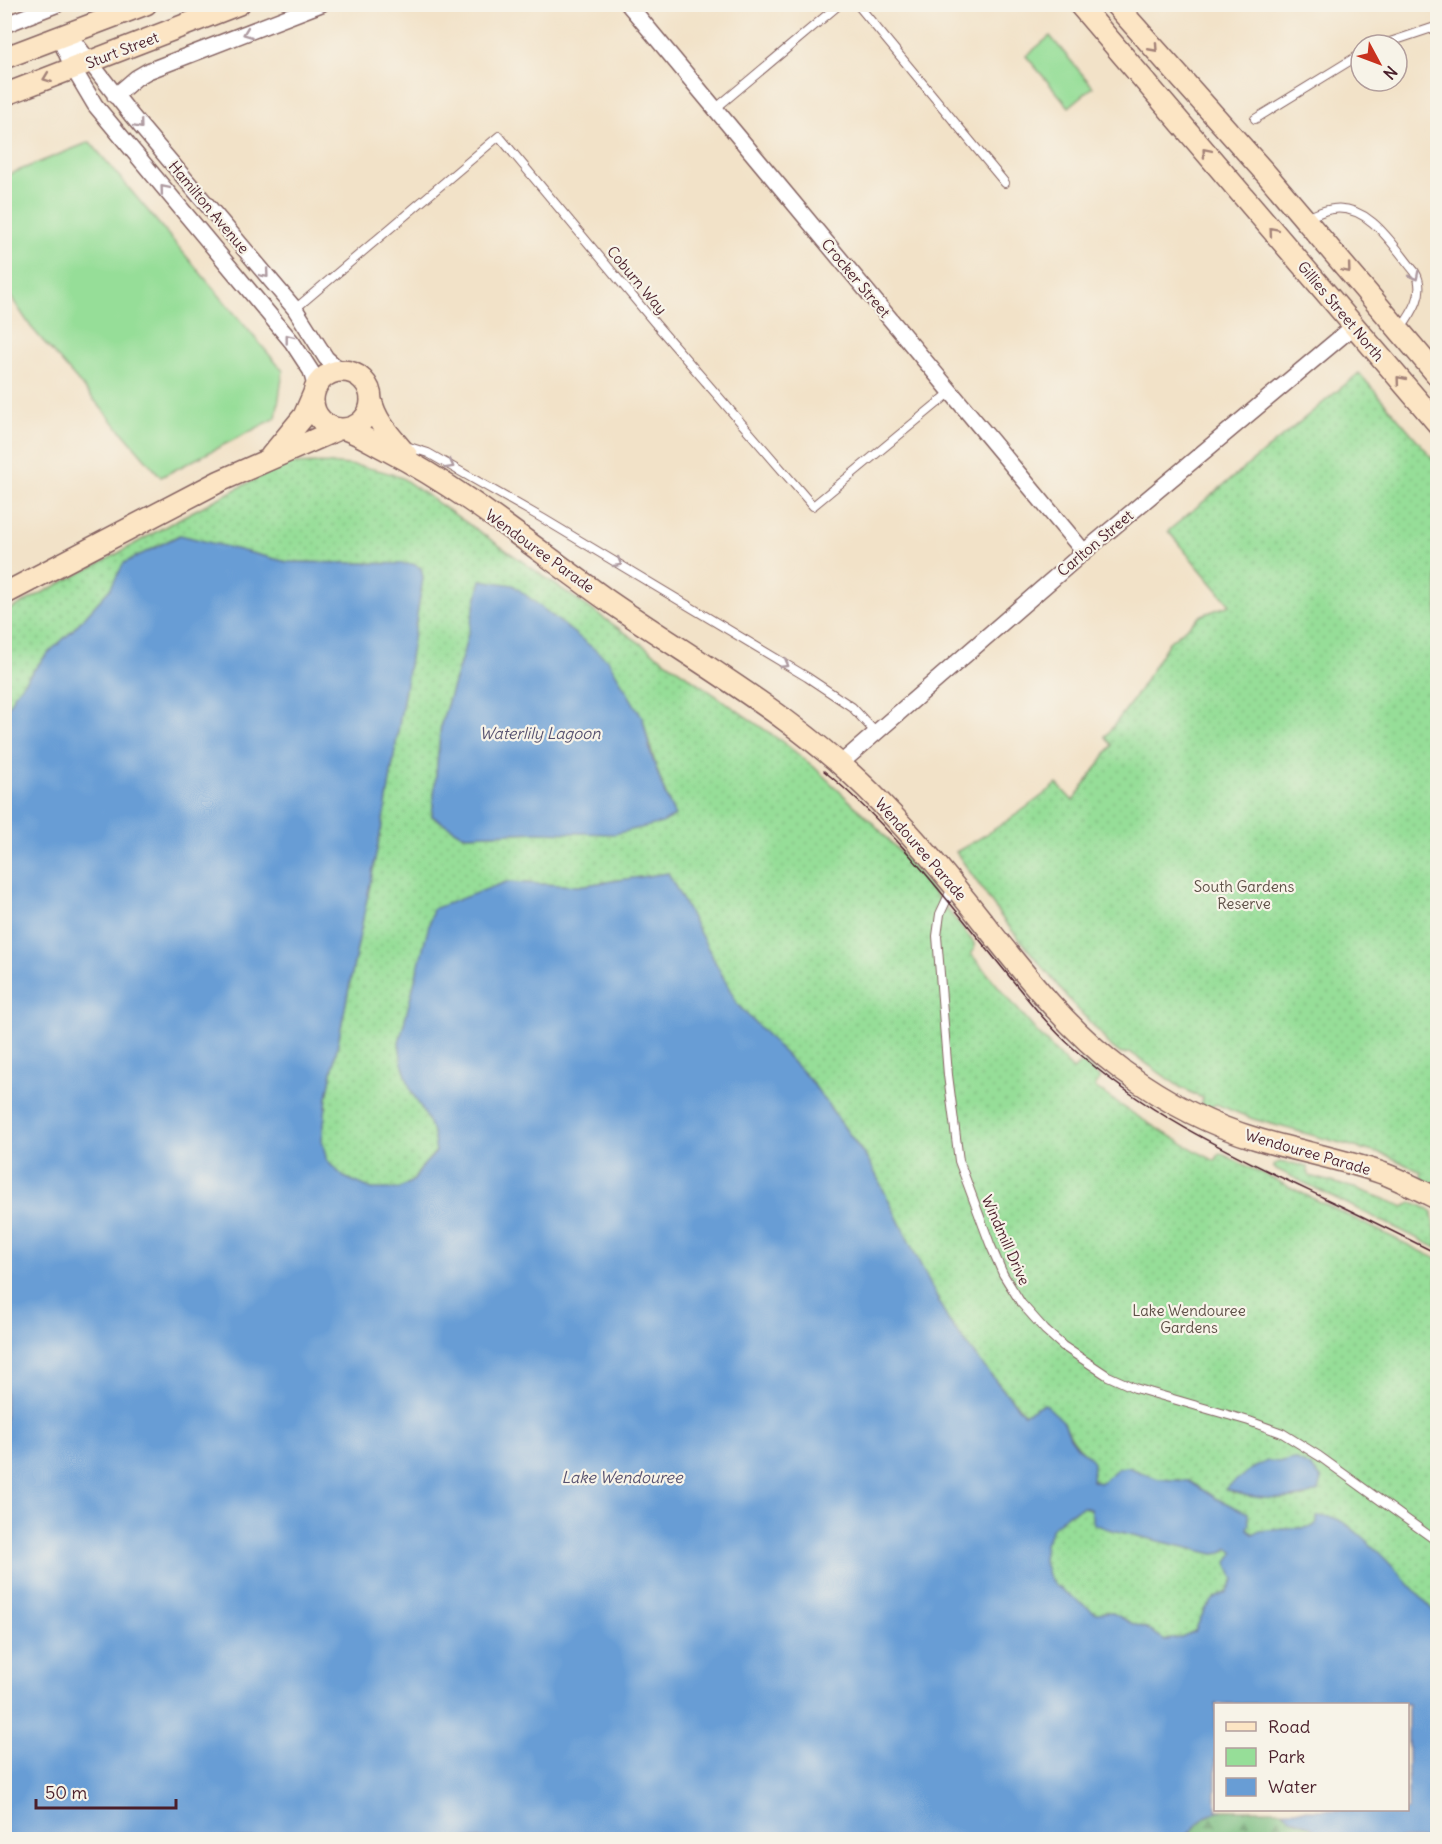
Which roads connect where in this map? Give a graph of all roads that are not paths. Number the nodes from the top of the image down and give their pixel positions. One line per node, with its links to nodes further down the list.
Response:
1 (58, 4): 10 (street)
2 (146, 4): 12 (street)
3 (239, 4): 16 (street, Sturt Street)
4 (321, 4): 18 (street, Sturt Street, one-way to 18)
5 (628, 4): 19 (street, Crocker Street)
6 (840, 4): 19 (lane)
7 (857, 4): 22 (lane)
8 (1079, 4): 23 (street, Gillies Street North, one-way to 8)
9 (1115, 4): 21 (street, Gillies Street North, one-way to 21)
10 (4, 26)
11 (1437, 26): 13 (lane)
12 (64, 36): 14 (street); 16 (street, Hamilton Avenue)
13 (1409, 36)
14 (4, 58)
15 (1349, 61): 20 (lane)
16 (82, 65): 17 (street, Sturt Street, one-way to 17); 18 (street, Hamilton Avenue); 30 (street, Hamilton Avenue, one-way to 16)
17 (4, 95)
18 (115, 96): 25 (street, Hamilton Avenue, one-way to 25)
19 (715, 108): 31 (street, Crocker Street)
20 (1255, 119)
21 (1268, 176): 23 (street); 24 (street, Gillies Street North)
22 (1005, 183)
23 (1244, 196): 26 (street, Gillies Street North, one-way to 23)
24 (1305, 219): 27 (street, Gillies Street North, one-way to 27); 27 (lane, one-way to 27)
25 (295, 309): 28 (street, Hamilton Avenue); 31 (lane, Coburn Way)
26 (1354, 326): 33 (street, Gillies Street North, one-way to 26); 38 (street, Carlton Street)
27 (1399, 331): 29 (street, Gillies Street North)
28 (354, 374): 30 (street); 32 (street)
29 (1437, 376)
30 (315, 391): 34 (street); 36 (street)
31 (951, 392): 38 (street, Crocker Street)
32 (371, 400): 34 (street); 35 (street, Wendouree Parade)
33 (1436, 418)
34 (342, 429): 36 (street); 37 (street, Wendouree Parade)
35 (396, 443): 37 (street, Wendouree Parade); 40 (lane, Wendouree Parade, one-way to 40)
36 (269, 459): 39 (street)
37 (411, 462): 41 (street, Wendouree Parade)
38 (1084, 552): 40 (street, Carlton Street)
39 (4, 594)
40 (876, 733): 41 (street, Carlton Street)
41 (840, 764): 42 (street, Wendouree Parade)
42 (954, 885): 43 (street, Wendouree Parade); 44 (lane, Windmill Drive)
43 (1437, 1199)
44 (1437, 1542)

